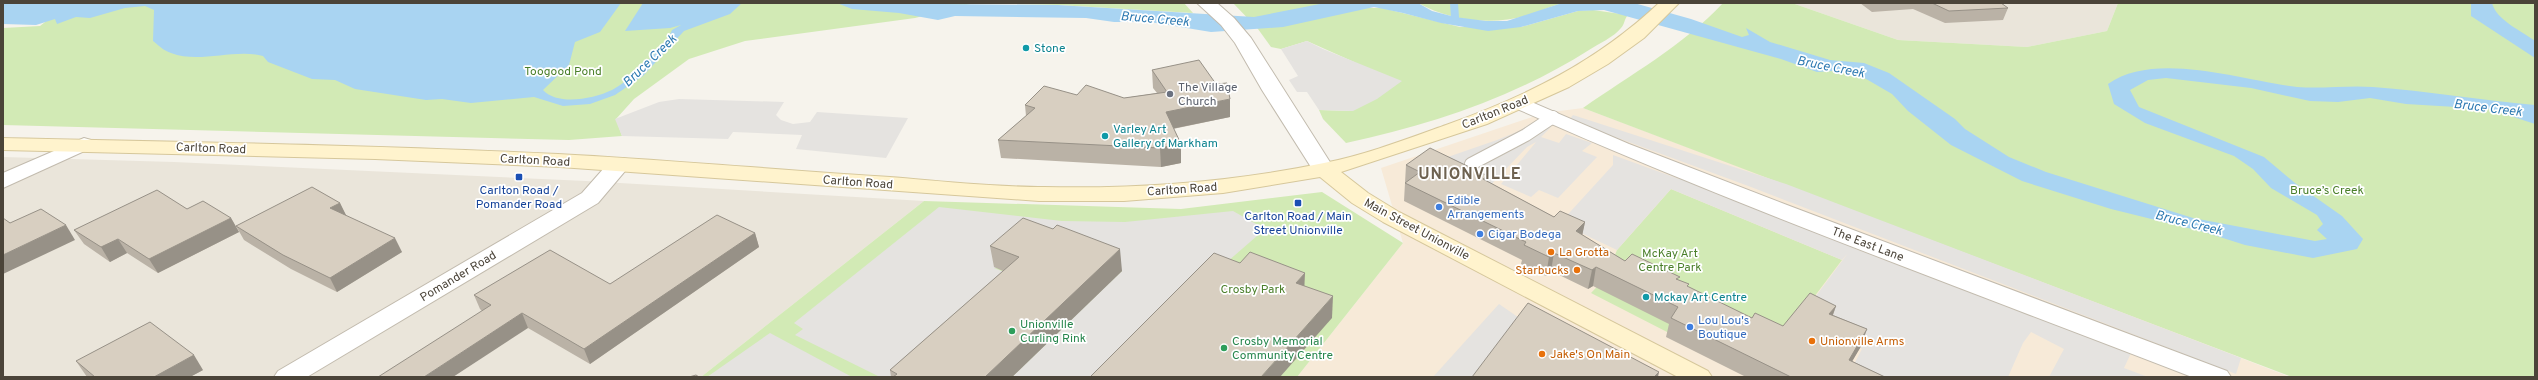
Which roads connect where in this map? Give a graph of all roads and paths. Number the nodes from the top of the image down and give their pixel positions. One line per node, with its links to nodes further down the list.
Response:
1 (1206, 3): 9 (street, Main Street Unionville)
2 (1670, 3): 3 (main road, Carlton Road)
3 (1520, 103): 4 (street, The East Lane); 9 (main road, Carlton Road)
4 (1553, 117): 8 (lane); 13 (street, The East Lane)
5 (3, 144): 6 (main road, Carlton Road)
6 (84, 144): 7 (main road, Carlton Road); 10 (street)
7 (620, 164): 9 (main road, Carlton Road); 11 (street, Pomander Road)
8 (1471, 164)
9 (1324, 170): 12 (main road, Main Street Unionville)
10 (3, 181)
11 (287, 377)
12 (1699, 377)
13 (2218, 377)

